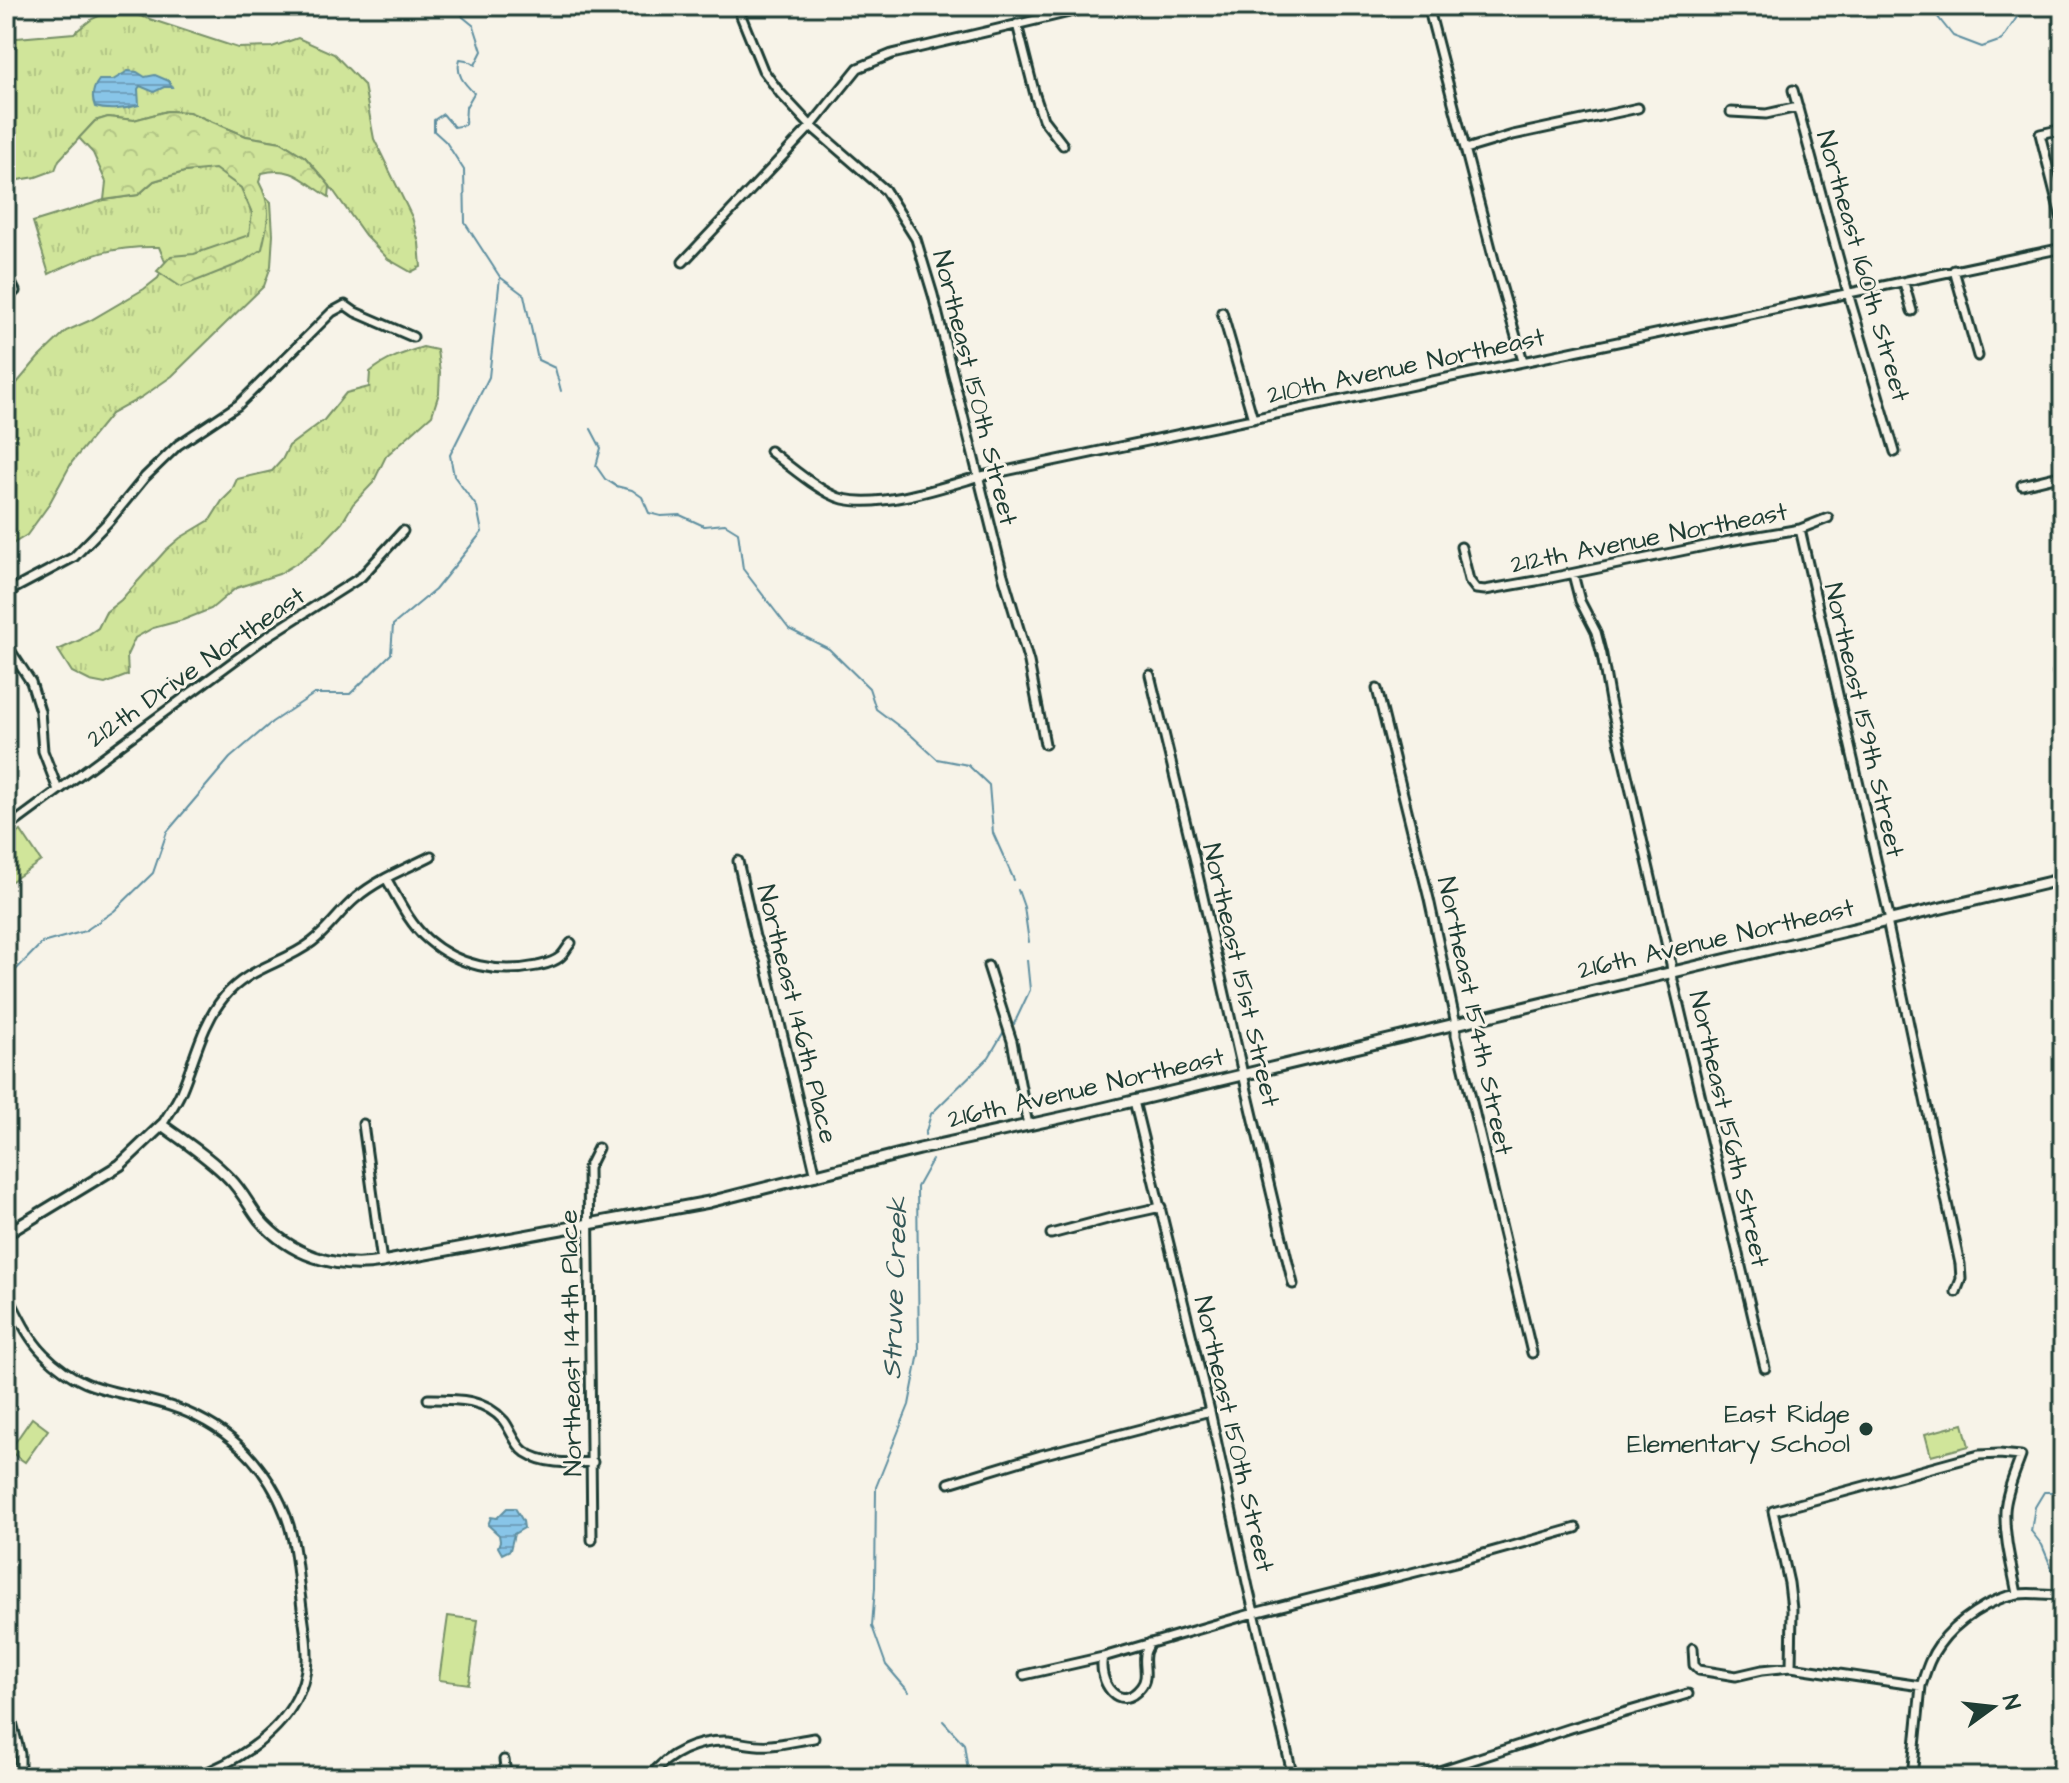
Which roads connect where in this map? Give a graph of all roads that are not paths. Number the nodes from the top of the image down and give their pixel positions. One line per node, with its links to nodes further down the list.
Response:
1 (737, 6): 9 (street, Northeast 150th Street)
2 (1095, 6): 4 (street)
3 (1428, 6): 12 (street)
4 (1017, 24): 9 (street); 11 (street)
5 (1793, 90): 6 (street, Northeast 160th Street)
6 (1798, 107): 8 (street); 19 (street, Northeast 160th Street)
7 (1638, 108): 12 (street)
8 (1731, 112)
9 (811, 126): 15 (street); 30 (street, Northeast 150th Street)
10 (2063, 129): 13 (street)
11 (1063, 145)
12 (1466, 149): 25 (street)
13 (2063, 225)
14 (2063, 248): 16 (street, 210th Avenue Northeast)
15 (683, 262)
16 (1954, 270): 18 (street, 210th Avenue Northeast); 24 (street)
17 (6, 279): 20 (street)
18 (1904, 283): 19 (street, 210th Avenue Northeast); 21 (street)
19 (1848, 293): 25 (street, 210th Avenue Northeast); 28 (street, Northeast 160th Street)
20 (6, 299)
21 (1912, 311)
22 (1222, 312): 26 (street)
23 (413, 337): 37 (street)
24 (1978, 356)
25 (1523, 361): 26 (street, 210th Avenue Northeast)
26 (1253, 419): 30 (street, 210th Avenue Northeast)
27 (770, 451): 30 (street, 210th Avenue Northeast)
28 (1895, 452)
29 (2063, 475): 31 (street)
30 (977, 477): 43 (street, Northeast 150th Street)
31 (2022, 485)
32 (1828, 518): 33 (street, 212th Avenue Northeast)
33 (1800, 529): 36 (street, 212th Avenue Northeast); 50 (street, Northeast 159th Street)
34 (403, 531): 44 (street, 212th Drive Northeast)
35 (1461, 547): 36 (street, 212th Avenue Northeast)
36 (1573, 574): 53 (street, Northeast 156th Street)
37 (6, 593)
38 (6, 644): 44 (street)
39 (2058, 672): 42 (street)
40 (1150, 675): 55 (street, Northeast 151st Street)
41 (1377, 689): 54 (street, Northeast 154th Street)
42 (2063, 711)
43 (1045, 744)
44 (58, 790): 45 (street, 212th Drive Northeast)
45 (6, 829)
46 (431, 856): 48 (street)
47 (738, 861): 61 (street, Northeast 146th Place)
48 (386, 878): 51 (street); 58 (street)
49 (2063, 879): 50 (street, 216th Avenue Northeast)
50 (1888, 920): 53 (street, 216th Avenue Northeast); 69 (street, Northeast 159th Street)
51 (571, 943)
52 (988, 966): 59 (street)
53 (1672, 972): 54 (street, 216th Avenue Northeast); 71 (street, Northeast 156th Street)
54 (1456, 1024): 55 (street, 216th Avenue Northeast); 70 (street, Northeast 154th Street)
55 (1243, 1074): 56 (street, 216th Avenue Northeast); 67 (street, Northeast 151st Street)
56 (1134, 1101): 59 (street, 216th Avenue Northeast); 62 (street, Northeast 150th Street)
57 (363, 1124): 66 (street)
58 (162, 1125): 64 (street); 66 (street, 216th Avenue Northeast)
59 (1028, 1125): 61 (street, 216th Avenue Northeast)
60 (598, 1148): 63 (street, Northeast 144th Place)
61 (816, 1176): 63 (street, 216th Avenue Northeast)
62 (1161, 1207): 65 (street); 73 (street, Northeast 150th Street)
63 (589, 1224): 66 (street, 216th Avenue Northeast); 74 (street, Northeast 144th Place)
64 (6, 1234)
65 (1051, 1234)
66 (382, 1262)
67 (1293, 1284)
68 (6, 1292): 93 (street)
69 (1956, 1292)
70 (1532, 1353)
71 (1765, 1368)
72 (428, 1399): 74 (street)
73 (1210, 1411): 75 (street); 80 (street, Northeast 150th Street)
74 (593, 1462): 77 (street, Northeast 144th Place)
75 (949, 1483)
76 (1576, 1528): 80 (street)
77 (592, 1540)
78 (2017, 1594): 79 (street); 84 (street); 86 (street)
79 (2063, 1595)
80 (1254, 1613): 81 (street); 96 (street, Northeast 150th Street)
81 (1150, 1643): 83 (street); 83 (street)
82 (1693, 1648): 84 (street)
83 (1103, 1657): 85 (street)
84 (1791, 1667): 86 (street)
85 (1024, 1675)
86 (1921, 1686): 98 (street)
87 (1688, 1694): 97 (street)
88 (6, 1698): 91 (street)
89 (814, 1738): 95 (street)
90 (504, 1760): 94 (street)
91 (21, 1775): 92 (street)
92 (43, 1777)
93 (195, 1777)
94 (509, 1777)
95 (650, 1777)
96 (1293, 1777)
97 (1421, 1777)
98 (1912, 1777)

